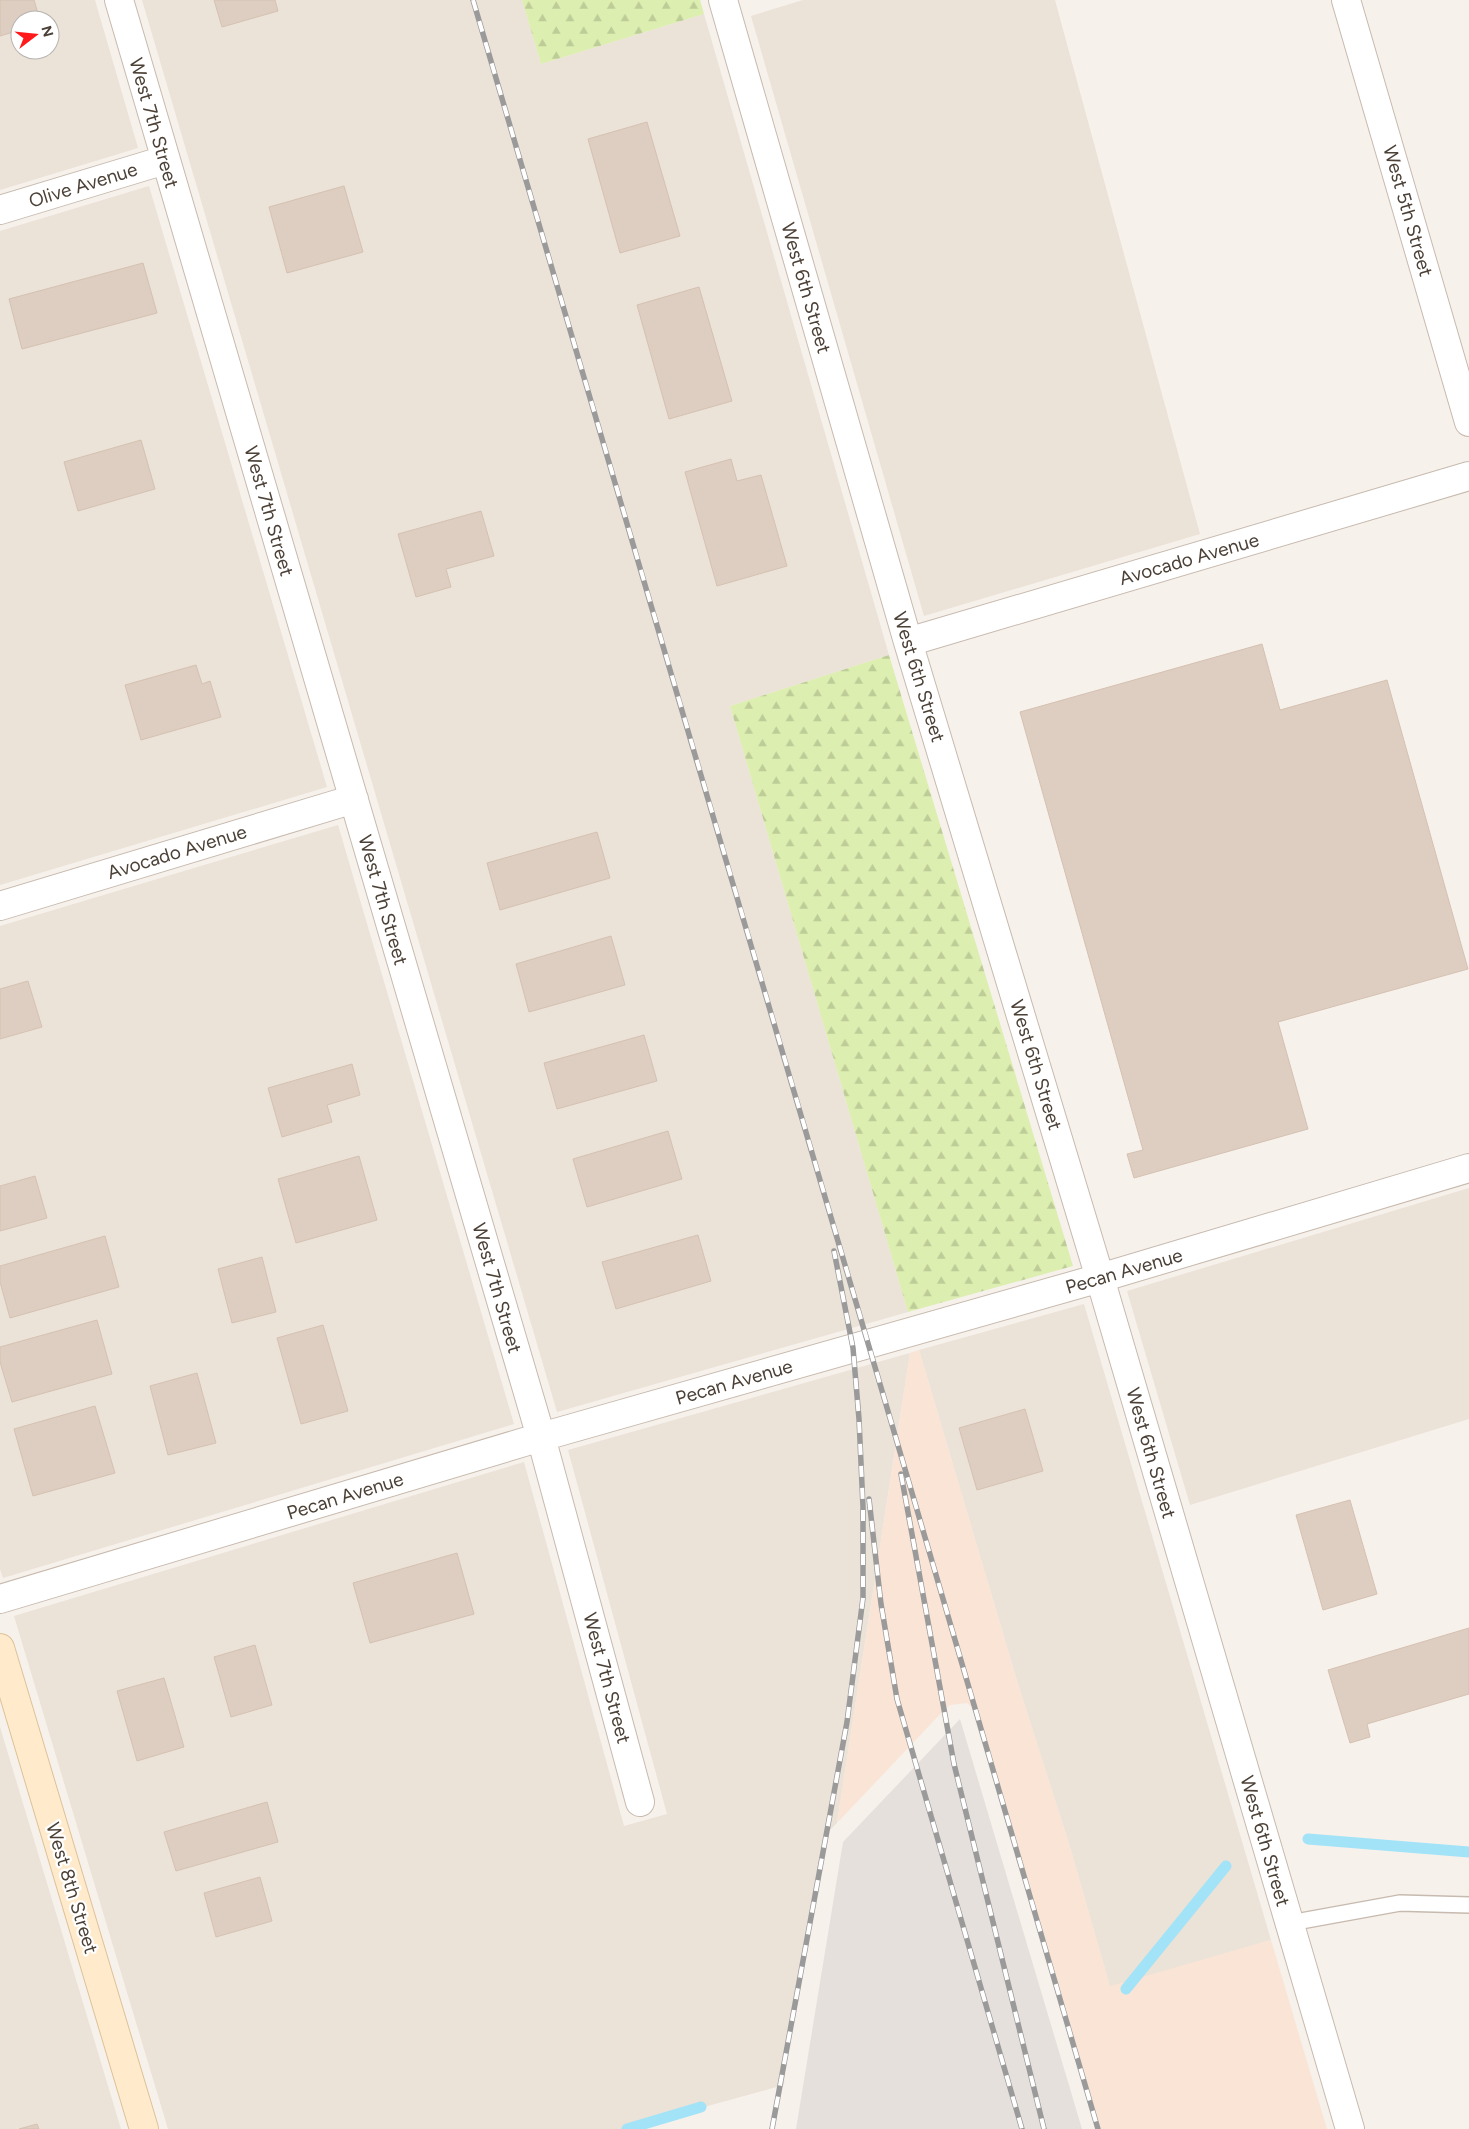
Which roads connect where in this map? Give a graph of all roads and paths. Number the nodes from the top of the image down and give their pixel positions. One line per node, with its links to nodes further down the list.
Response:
1 (119, 0): 4 (street, West 7th Street)
2 (1346, 0): 6 (street, West 5th Street)
3 (727, 1): 8 (street, West 6th Street)
4 (165, 160): 5 (street, Olive Avenue); 9 (street, West 7th Street)
5 (0, 210)
6 (1469, 422)
7 (1469, 476): 8 (street, Avocado Avenue)
8 (908, 642): 12 (street, West 6th Street)
9 (354, 799): 10 (street, Avocado Avenue); 13 (street, West 7th Street)
10 (0, 906)
11 (1469, 1168): 12 (street, Pecan Avenue)
12 (1100, 1278): 13 (street, Pecan Avenue); 18 (street, West 6th Street)
13 (540, 1437): 14 (street, Pecan Avenue); 16 (street, West 7th Street)
14 (0, 1599)
15 (0, 1648): 19 (street, West 8th Street)
16 (640, 1802)
17 (1469, 1906): 18 (lane)
18 (1290, 1923): 20 (street, West 6th Street)
19 (144, 2129)
20 (1350, 2129)

